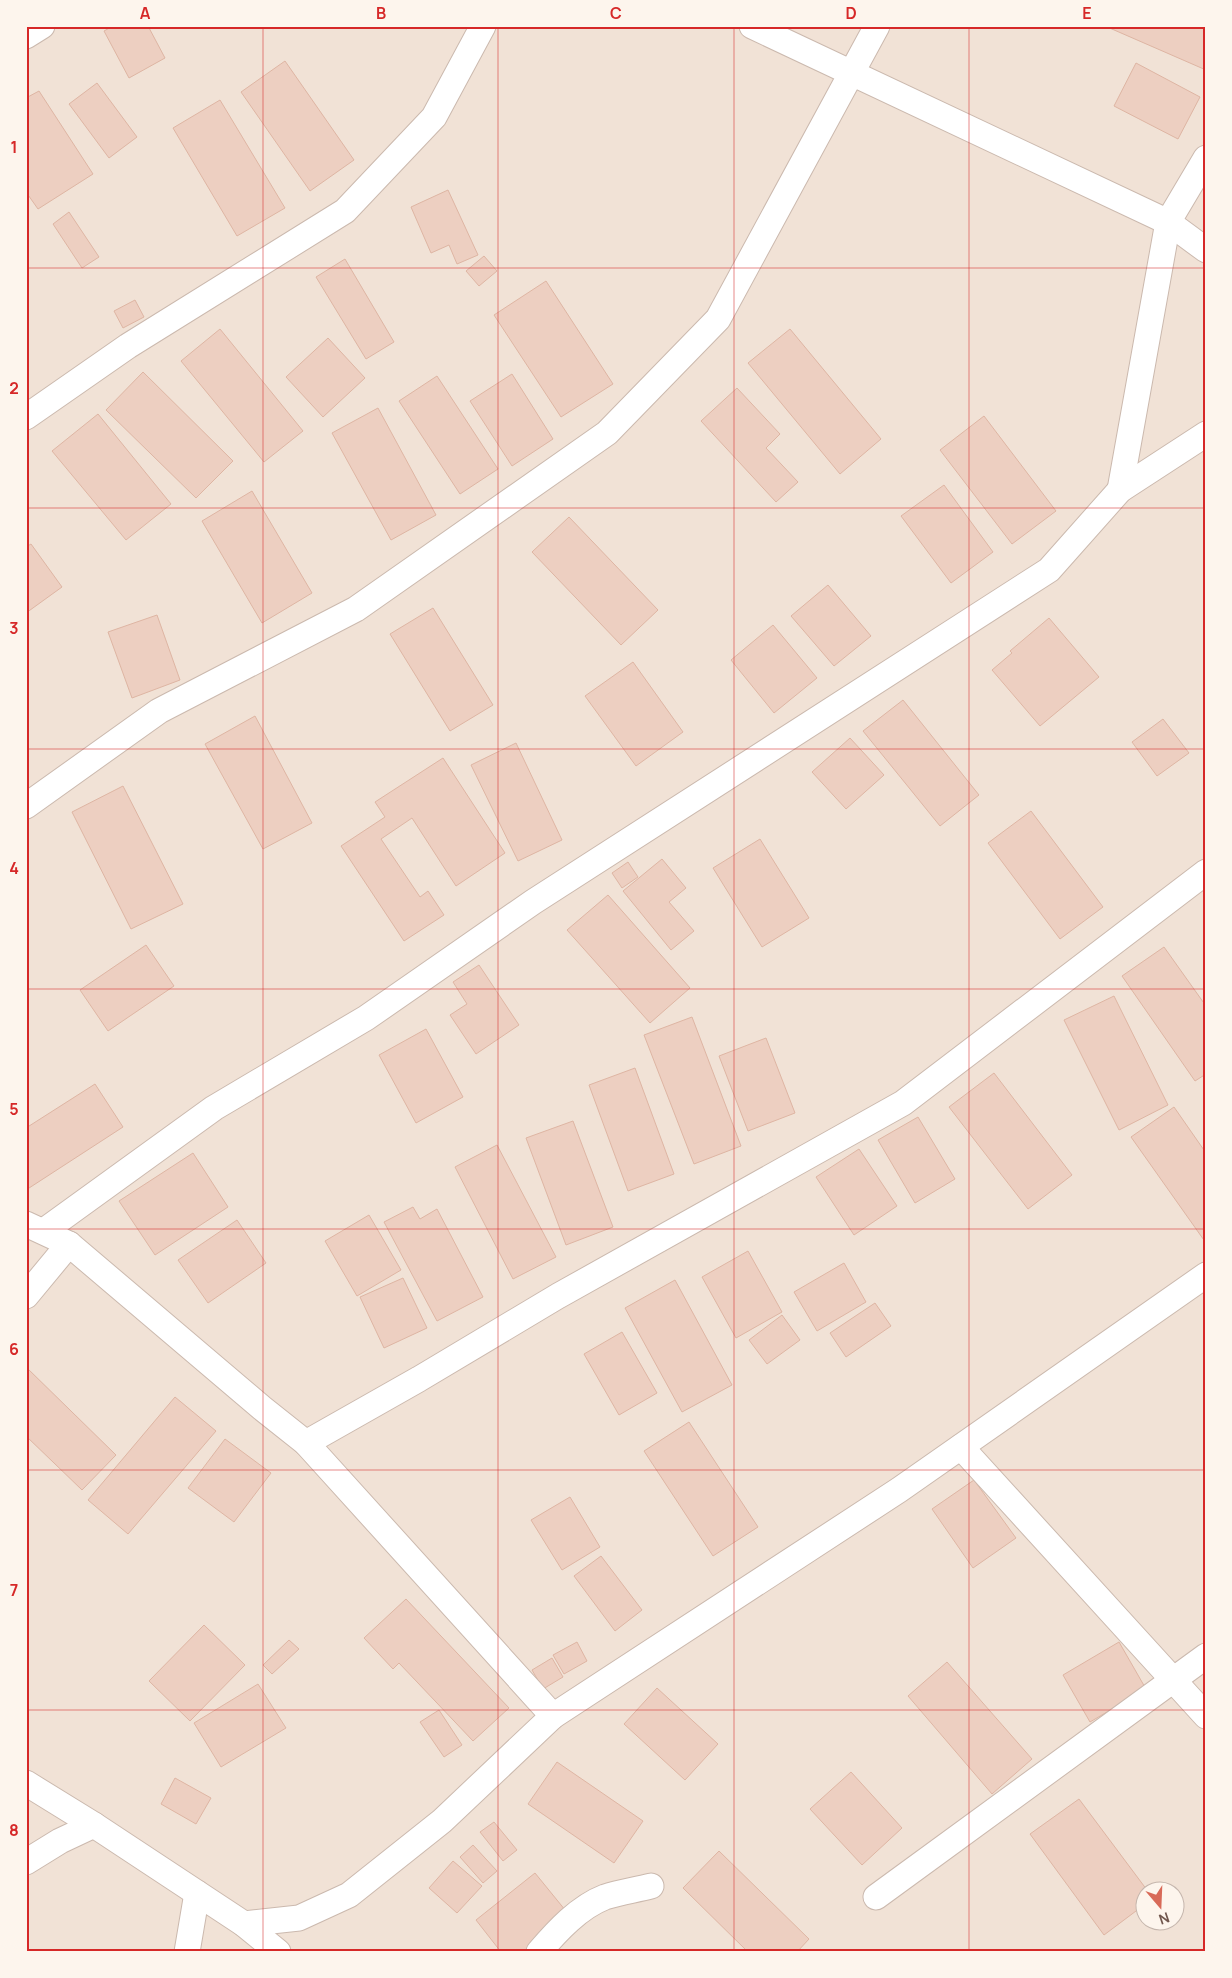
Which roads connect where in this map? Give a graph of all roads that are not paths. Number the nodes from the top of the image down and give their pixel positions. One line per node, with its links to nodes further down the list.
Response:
1 (42, 26): 5 (street)
2 (483, 26): 10 (street)
3 (752, 26): 6 (street)
4 (877, 26): 6 (street)
5 (26, 36)
6 (850, 73): 8 (street); 13 (street)
7 (1206, 158): 8 (street)
8 (1168, 222): 9 (street); 12 (street)
9 (1206, 250)
10 (26, 417)
11 (1206, 434): 12 (street)
12 (1120, 490): 15 (street)
13 (26, 806)
14 (1206, 872): 19 (street)
15 (35, 1228): 16 (street)
16 (69, 1244): 18 (street); 19 (street)
17 (1206, 1275): 20 (street)
18 (26, 1296)
19 (306, 1443): 23 (street)
20 (961, 1446): 22 (street); 23 (street)
21 (1206, 1656): 22 (street)
22 (1172, 1679): 24 (street); 30 (street)
23 (552, 1716): 31 (street)
24 (1206, 1716)
25 (26, 1783): 26 (street)
26 (94, 1824): 27 (street); 29 (street)
27 (26, 1862)
28 (651, 1886): 34 (street)
29 (197, 1892): 31 (street); 32 (street)
30 (876, 1898)
31 (244, 1924): 33 (street)
32 (187, 1952)
33 (278, 1952)
34 (539, 1952)

